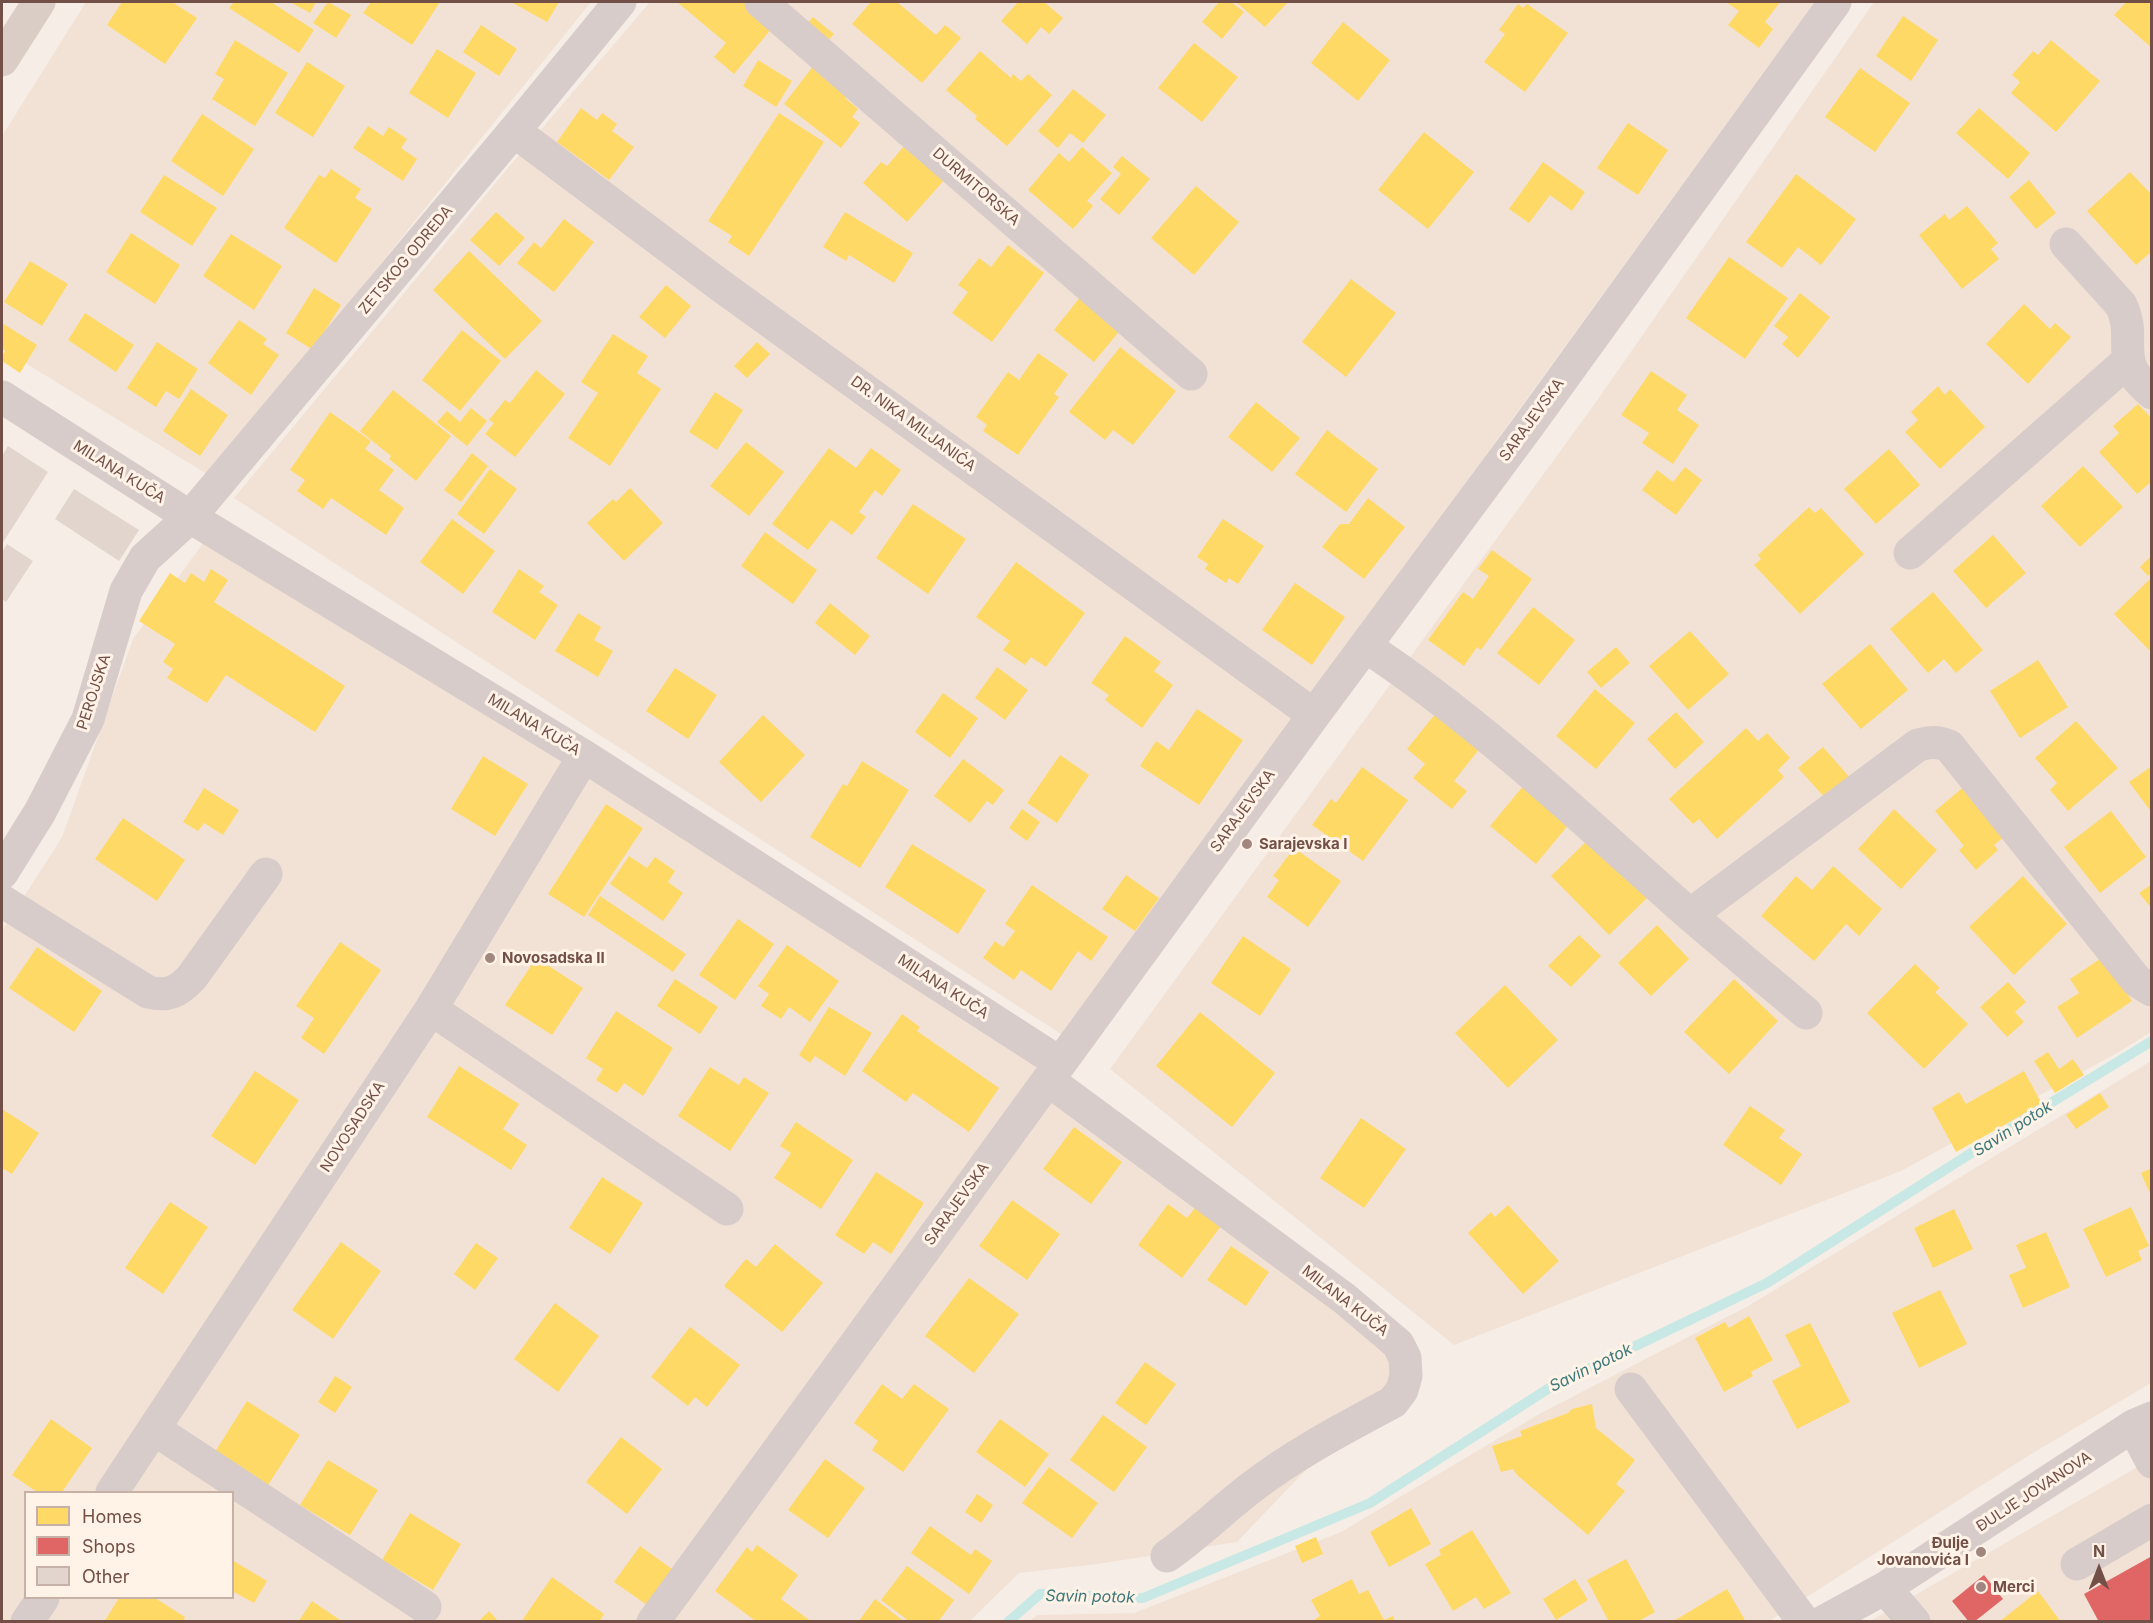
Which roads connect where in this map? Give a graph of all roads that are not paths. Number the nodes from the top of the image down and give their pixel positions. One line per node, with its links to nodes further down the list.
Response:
1 (39, 2): 5 (main road)
2 (620, 2): 6 (street, ZETSKOG ODREDA)
3 (761, 2): 9 (street, DURMITORSKA)
4 (1835, 2): 14 (street, SARAJEVSKA)
5 (2, 60)
6 (514, 131): 12 (street, ZETSKOG ODREDA); 15 (street, DR. NIKA MILJANIĆA)
7 (2066, 244): 8 (street)
8 (2129, 360): 10 (street); 13 (street)
9 (1191, 374)
10 (2151, 393)
11 (2, 397): 12 (street, MILANA KUČA)
12 (190, 517): 16 (street, MILANA KUČA); 17 (street, PEROJSKA)
13 (1910, 553)
14 (1365, 646): 15 (street, SARAJEVSKA); 20 (street)
15 (1314, 715): 24 (street, SARAJEVSKA)
16 (584, 756): 22 (street, NOVOSADSKA); 24 (street, MILANA KUČA)
17 (2, 873)
18 (266, 874): 19 (street)
19 (2, 901)
20 (1690, 915): 21 (street); 23 (street)
21 (2151, 990)
22 (430, 1009): 25 (street); 28 (street, NOVOSADSKA)
23 (1806, 1013)
24 (1054, 1071): 32 (street, MILANA KUČA); 38 (street, SARAJEVSKA)
25 (727, 1209)
26 (1631, 1389): 39 (street)
27 (2142, 1422): 29 (street); 34 (street, ĐULJE JOVANOVA)
28 (154, 1429): 30 (street, NOVOSADSKA); 36 (street)
29 (2151, 1462)
30 (113, 1491)
31 (2151, 1520): 33 (street)
32 (1167, 1556)
33 (2077, 1564)
34 (1885, 1588): 40 (street, ĐULJE JOVANOVA); 41 (street)
35 (42, 1599): 37 (street)
36 (424, 1607)
37 (27, 1622)
38 (653, 1622)
39 (1804, 1622)
40 (1823, 1622)
41 (1914, 1622)

